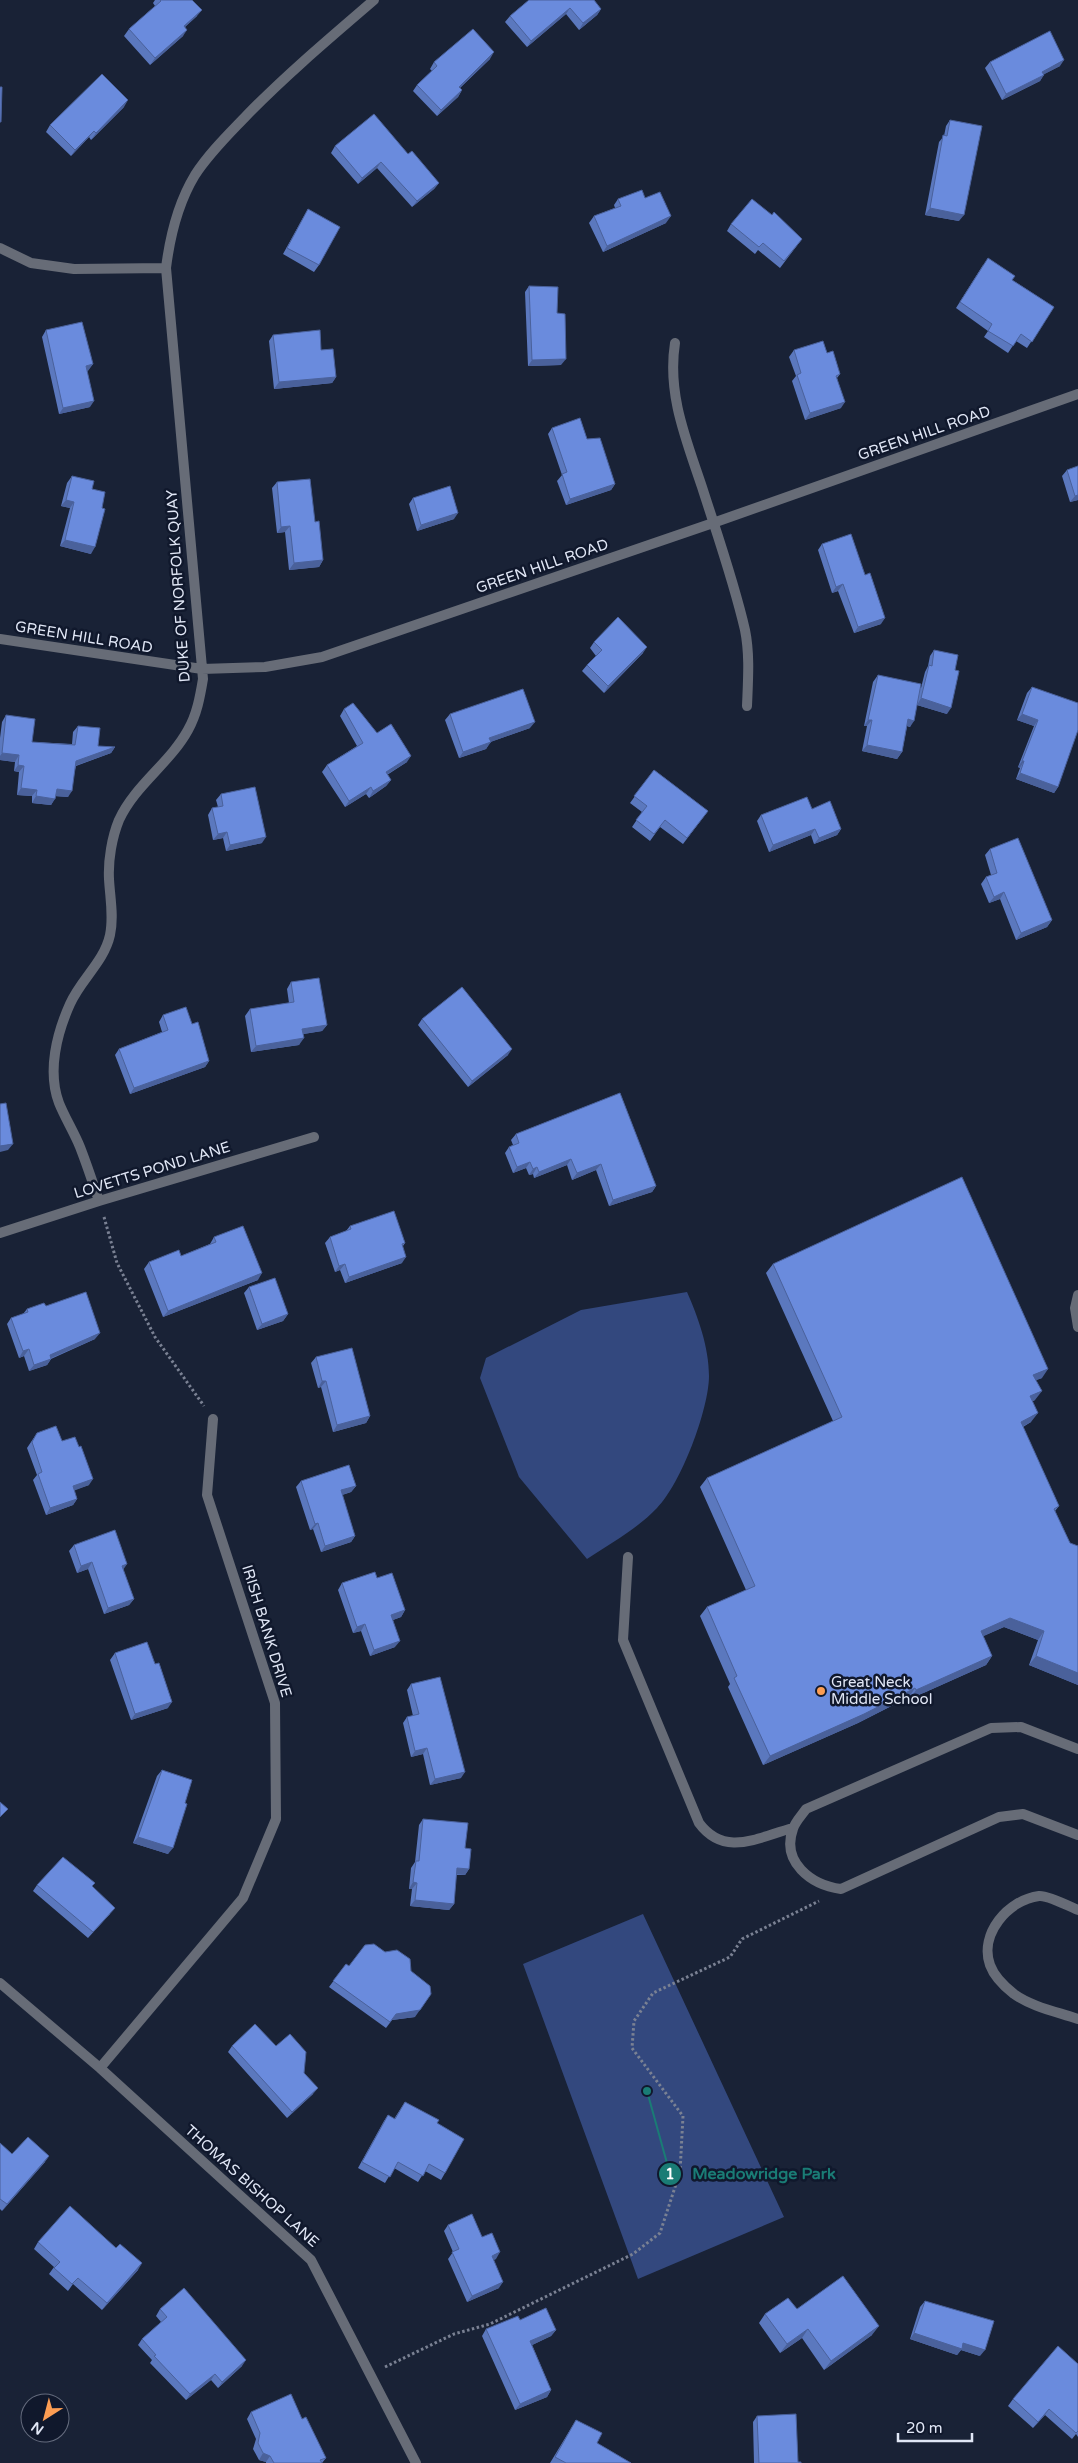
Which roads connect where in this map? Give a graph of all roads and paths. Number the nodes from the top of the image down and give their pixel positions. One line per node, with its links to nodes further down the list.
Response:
1 (374, 0): 3 (street, DUKE OF NORFOLK QUAY)
2 (0, 248): 3 (street)
3 (166, 268): 8 (street, DUKE OF NORFOLK QUAY)
4 (675, 343): 6 (street)
5 (1078, 394): 6 (street, GREEN HILL ROAD)
6 (713, 523): 8 (street, GREEN HILL ROAD); 9 (street)
7 (0, 639): 8 (street, GREEN HILL ROAD)
8 (202, 668): 11 (street, DUKE OF NORFOLK QUAY)
9 (747, 706)
10 (314, 1137): 11 (street, LOVETTS POND LANE)
11 (100, 1201): 12 (street, LOVETTS POND LANE); 15 (path)
12 (0, 1233)
13 (1078, 1295): 14 (street)
14 (1078, 1327)
15 (213, 1419): 24 (street, IRISH BANK DRIVE)
16 (628, 1557): 18 (street)
17 (1078, 1748): 18 (street)
18 (793, 1828): 20 (street)
19 (1078, 1835): 20 (street)
20 (841, 1889): 25 (path)
21 (1078, 1910): 23 (street)
22 (0, 1983): 24 (street, THOMAS BISHOP LANE)
23 (1078, 2019)
24 (100, 2068): 25 (street, THOMAS BISHOP LANE)
25 (369, 2371): 26 (street, THOMAS BISHOP LANE)
26 (416, 2463)

